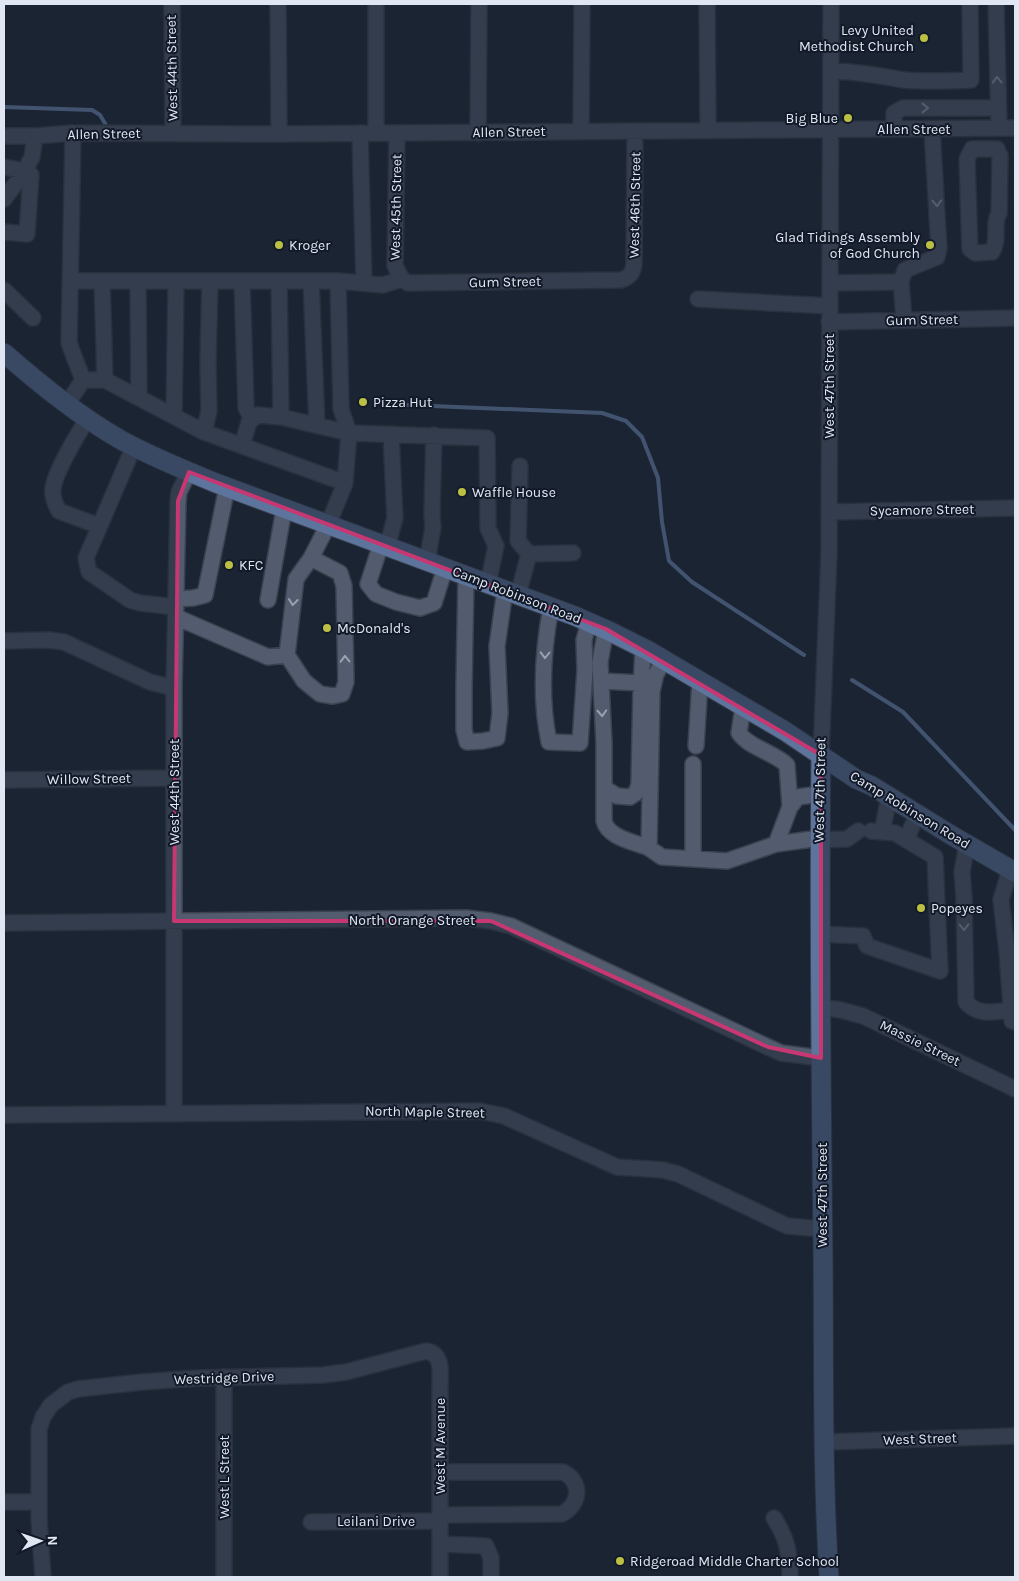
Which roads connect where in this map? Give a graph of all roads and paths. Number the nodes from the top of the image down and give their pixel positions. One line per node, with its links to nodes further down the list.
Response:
1 (172, 4): 22 (street, West 44th Street)
2 (278, 4): 26 (street)
3 (376, 4): 24 (street)
4 (479, 4): 25 (street)
5 (582, 4): 18 (street)
6 (707, 4): 15 (street)
7 (831, 4): 10 (street, West 47th Street)
8 (970, 4): 10 (street)
9 (996, 4): 11 (street, one-way to 9)
10 (831, 71): 16 (street, West 47th Street)
11 (998, 108): 13 (street, one-way to 11); 14 (street)
12 (1015, 128): 14 (street, Allen Street)
13 (894, 129): 16 (street, Allen Street); 17 (street, Allen Street)
14 (993, 129): 17 (street, Allen Street); 29 (street)
15 (708, 130): 16 (street, Allen Street); 19 (street, Allen Street)
16 (831, 130): 47 (street, West 47th Street)
17 (932, 130): 45 (street, one-way to 45)
18 (581, 131): 19 (street, Allen Street); 25 (street, Allen Street)
19 (636, 131): 34 (street, West 46th Street)
20 (397, 132): 24 (street, Allen Street); 25 (street, Allen Street); 35 (street, West 45th Street)
21 (73, 133): 22 (street, Allen Street); 28 (street, Allen Street); 36 (street)
22 (173, 133): 26 (street, Allen Street)
23 (360, 133): 24 (street, Allen Street); 26 (street, Allen Street); 46 (street)
24 (376, 133)
25 (478, 133)
26 (279, 134)
27 (4, 136): 28 (street, Allen Street)
28 (35, 136): 31 (street)
29 (987, 149): 29 (street)
30 (4, 167): 31 (street)
31 (24, 170): 32 (street); 33 (street)
32 (4, 200)
33 (4, 232)
34 (629, 277): 35 (street, Gum Street)
35 (402, 279): 46 (street, Gum Street)
36 (70, 281): 37 (street); 56 (street)
37 (102, 281): 38 (street); 57 (street)
38 (138, 281): 39 (street); 58 (street)
39 (176, 281): 40 (street); 60 (street)
40 (210, 281): 41 (street); 65 (street)
41 (242, 281): 42 (street); 63 (street)
42 (279, 281): 43 (street); 61 (street)
43 (311, 281): 44 (street); 64 (street)
44 (338, 281): 46 (street); 66 (street)
45 (901, 282): 47 (street); 53 (street)
46 (364, 283)
47 (830, 283): 50 (street, West 47th Street)
48 (4, 290): 51 (street)
49 (698, 299): 50 (street)
50 (830, 306): 54 (street, West 47th Street)
51 (33, 318)
52 (1015, 318): 53 (street, Gum Street)
53 (904, 320): 54 (street, Gum Street)
54 (829, 322): 77 (street, West 47th Street)
55 (4, 353): 59 (main road, Camp Robinson Road)
56 (83, 380): 57 (street); 59 (street)
57 (105, 380): 58 (street)
58 (139, 398): 60 (street)
59 (67, 404): 62 (main road, Camp Robinson Road)
60 (174, 416): 65 (street)
61 (281, 417): 63 (street); 64 (street)
62 (87, 418): 70 (main road, Camp Robinson Road); 79 (street)
63 (252, 419): 69 (street)
64 (317, 425): 66 (street)
65 (204, 432): 69 (street)
66 (349, 433): 67 (street); 73 (street)
67 (391, 434): 68 (street); 80 (street)
68 (434, 435): 84 (street); 86 (street)
69 (242, 445): 73 (street)
70 (134, 446): 72 (main road, Camp Robinson Road); 79 (street)
71 (520, 466): 82 (street)
72 (189, 472): 74 (main road, Camp Robinson Road); 88 (street, West 44th Street)
73 (345, 483): 78 (street)
74 (227, 488): 75 (main road, Camp Robinson Road); 88 (street)
75 (284, 508): 78 (main road, Camp Robinson Road); 87 (street)
76 (1015, 508): 77 (street, Sycamore Street)
77 (829, 512): 101 (street, West 47th Street)
78 (328, 525): 80 (main road, Camp Robinson Road); 83 (street)
79 (99, 526): 88 (street)
80 (384, 546): 84 (main road, Camp Robinson Road); 84 (street)
81 (573, 553): 82 (street)
82 (529, 554): 86 (street)
83 (311, 558): 93 (street, one-way to 93); 93 (street, one-way to 83)
84 (436, 565): 85 (main road, Camp Robinson Road)
85 (466, 576): 86 (main road, Camp Robinson Road); 86 (street)
86 (504, 590): 89 (main road, Camp Robinson Road)
87 (268, 600)
88 (176, 607): 93 (street); 98 (street, West 44th Street)
89 (551, 607): 90 (main road, Camp Robinson Road); 90 (street, one-way to 90)
90 (598, 626): 92 (main road, Camp Robinson Road); 95 (street)
91 (4, 641): 98 (street)
92 (643, 648): 94 (main road, Camp Robinson Road); 97 (street)
93 (287, 655)
94 (664, 660): 96 (main road, Camp Robinson Road); 115 (street)
95 (601, 681): 97 (street); 105 (street, one-way to 105)
96 (700, 681): 99 (main road, Camp Robinson Road); 100 (street)
97 (641, 683): 105 (street)
98 (174, 688): 103 (street, West 44th Street)
99 (743, 707): 101 (main road, Camp Robinson Road); 108 (street)
100 (696, 746)
101 (821, 755): 106 (main road, West 47th Street); 107 (main road, Camp Robinson Road)
102 (693, 764): 116 (street)
103 (174, 778): 104 (street, Willow Street); 119 (street, West 44th Street)
104 (4, 780)
105 (604, 788): 115 (street)
106 (820, 794): 108 (street); 111 (main road, West 47th Street)
107 (889, 797): 109 (main road, Camp Robinson Road); 110 (street)
108 (790, 806): 113 (street)
109 (917, 814): 112 (street); 114 (main road, Camp Robinson Road)
110 (871, 832): 111 (street); 112 (street)
111 (820, 839): 113 (street); 121 (main road, West 47th Street)
112 (906, 840): 121 (street)
113 (776, 844): 116 (street)
114 (967, 844): 117 (main road, Camp Robinson Road); 124 (street, one-way to 124)
115 (650, 848): 116 (street)
116 (693, 859)
117 (1013, 870): 118 (street)
118 (1009, 911): 122 (street)
119 (174, 921): 120 (street, North Orange Street); 125 (street, North Orange Street); 128 (street, West 44th Street)
120 (4, 923)
121 (820, 934): 123 (main road, West 47th Street)
122 (1012, 961): 124 (street)
123 (821, 1007): 125 (main road, West 47th Street); 126 (street, Massie Street)
124 (1013, 1016)
125 (821, 1058): 129 (main road, West 47th Street)
126 (1015, 1089)
127 (4, 1114): 128 (street, North Maple Street)
128 (174, 1114): 129 (street, North Maple Street)
129 (822, 1229): 133 (main road, West 47th Street)
130 (400, 1358): 131 (street, Westridge Drive); 134 (street, West M Avenue)
131 (224, 1376): 136 (street, Westridge Drive); 142 (street, West L Street)
132 (1015, 1436): 133 (street, West Street)
133 (825, 1442): 146 (main road, West 47th Street)
134 (440, 1472): 137 (street, West M Avenue); 137 (street, Leilani Drive)
135 (4, 1502): 136 (street)
136 (39, 1502): 141 (street)
137 (440, 1518): 139 (street, Leilani Drive); 140 (street, West M Avenue)
138 (774, 1518): 145 (street)
139 (312, 1522)
140 (440, 1544): 143 (street, West M Avenue); 144 (street)
141 (43, 1577)
142 (224, 1577)
143 (440, 1577)
144 (491, 1577)
145 (790, 1577)
146 (829, 1577)

